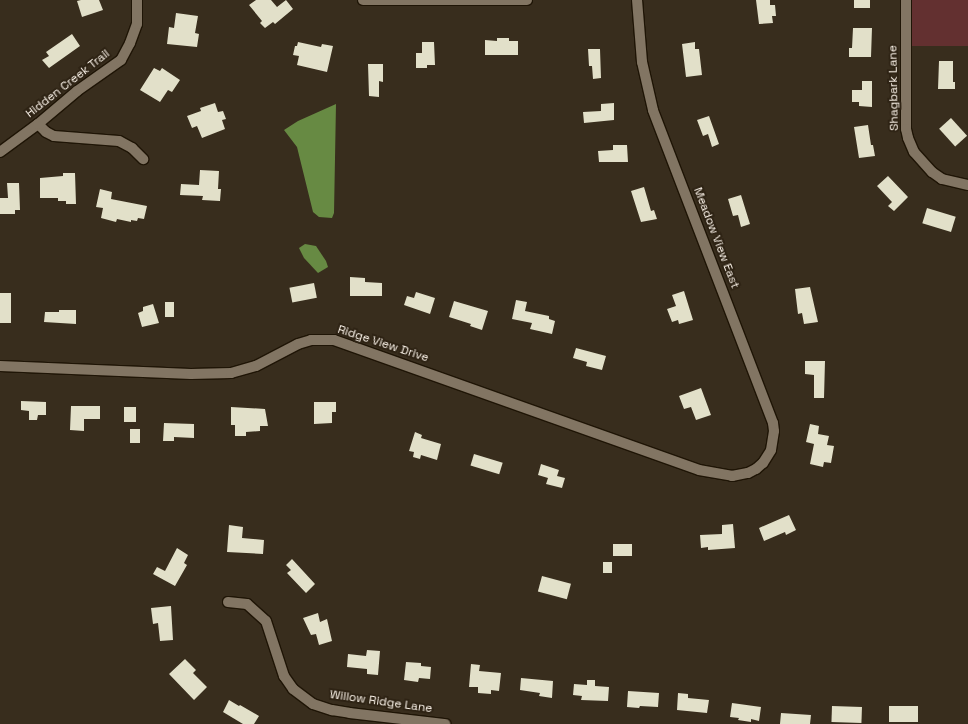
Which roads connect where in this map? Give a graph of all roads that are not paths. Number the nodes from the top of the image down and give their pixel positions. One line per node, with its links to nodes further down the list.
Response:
1 (137, 0): 6 (street, Hidden Creek Trail)
2 (363, 0): 3 (street)
3 (527, 0)
4 (637, 0): 11 (street, Meadow View East)
5 (906, 0): 9 (street, Shagbark Lane)
6 (38, 124): 7 (street, Hidden Creek Trail); 8 (street)
7 (0, 152)
8 (143, 159)
9 (968, 185)
10 (0, 366): 11 (street, Ridge View Drive)
11 (748, 473)
12 (228, 602): 13 (street, Willow Ridge Lane)
13 (445, 724)

